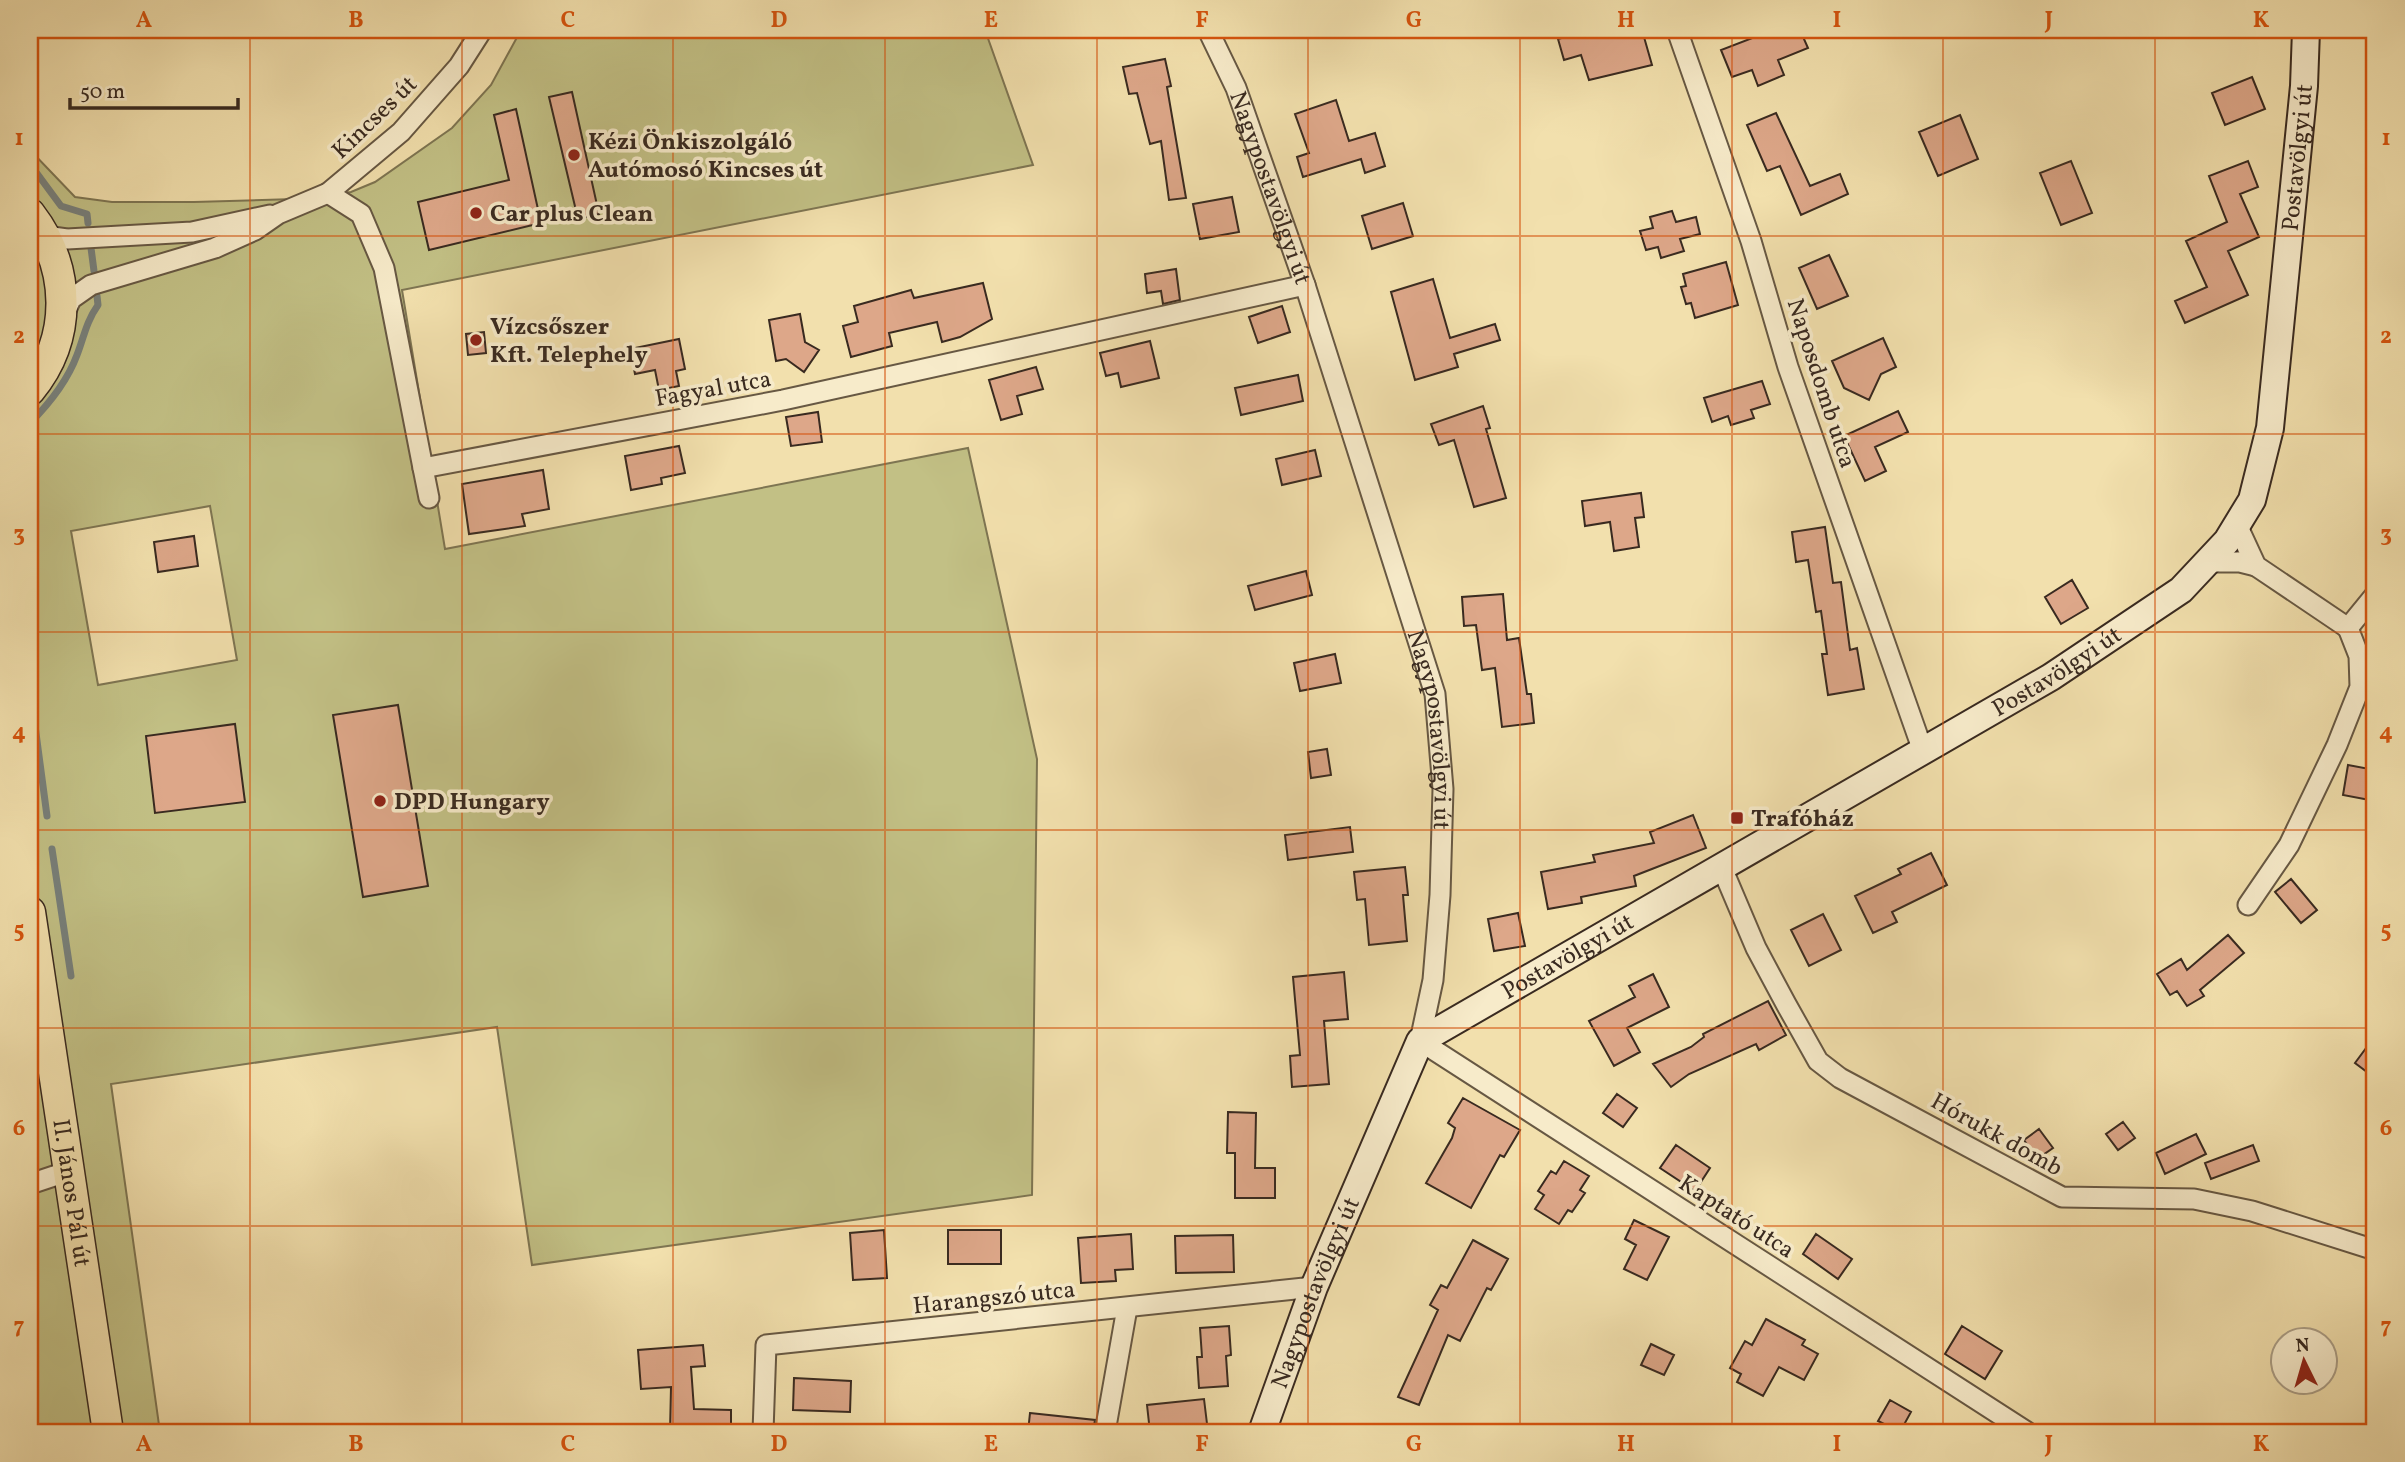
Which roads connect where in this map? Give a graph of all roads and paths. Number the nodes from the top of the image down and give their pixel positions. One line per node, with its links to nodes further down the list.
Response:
1 (482, 30): 5 (street, Kincses út)
2 (1208, 30): 8 (street, Nagypostavölgyi út)
3 (1677, 30): 18 (street, Naposdomb utca)
4 (2306, 30): 13 (street, Postavölgyi út)
5 (328, 193): 6 (street, Kincses út); 11 (street)
6 (278, 214): 7 (street); 9 (street)
7 (38, 225): 9 (main road)
8 (1305, 285): 11 (street, Fagyal utca); 22 (street, Nagypostavölgyi út)
9 (61, 323): 10 (main road)
10 (30, 390)
11 (423, 468): 12 (street)
12 (429, 498)
13 (2238, 527): 14 (street, Postavölgyi út); 15 (street)
14 (2211, 562): 15 (street); 18 (street, Postavölgyi út)
15 (2256, 566): 17 (street)
16 (2375, 595): 17 (street)
17 (2348, 628): 20 (street)
18 (1923, 751): 19 (street, Postavölgyi út)
19 (1722, 868): 22 (street, Postavölgyi út); 25 (street, Hórukk domb)
20 (2248, 905)
21 (30, 912): 23 (main road, II. János Pál út)
22 (1420, 1041): 26 (street, Nagypostavölgyi út); 32 (street, Kaptató utca)
23 (69, 1171): 24 (street); 28 (main road, II. János Pál út)
24 (30, 1184)
25 (2375, 1250)
26 (1314, 1287): 27 (street, Harangszó utca); 31 (street, Nagypostavölgyi út)
27 (1127, 1308): 29 (street, Harangszó utca); 30 (street)
28 (108, 1432)
29 (763, 1432)
30 (1105, 1432)
31 (1262, 1432)
32 (2027, 1432)

